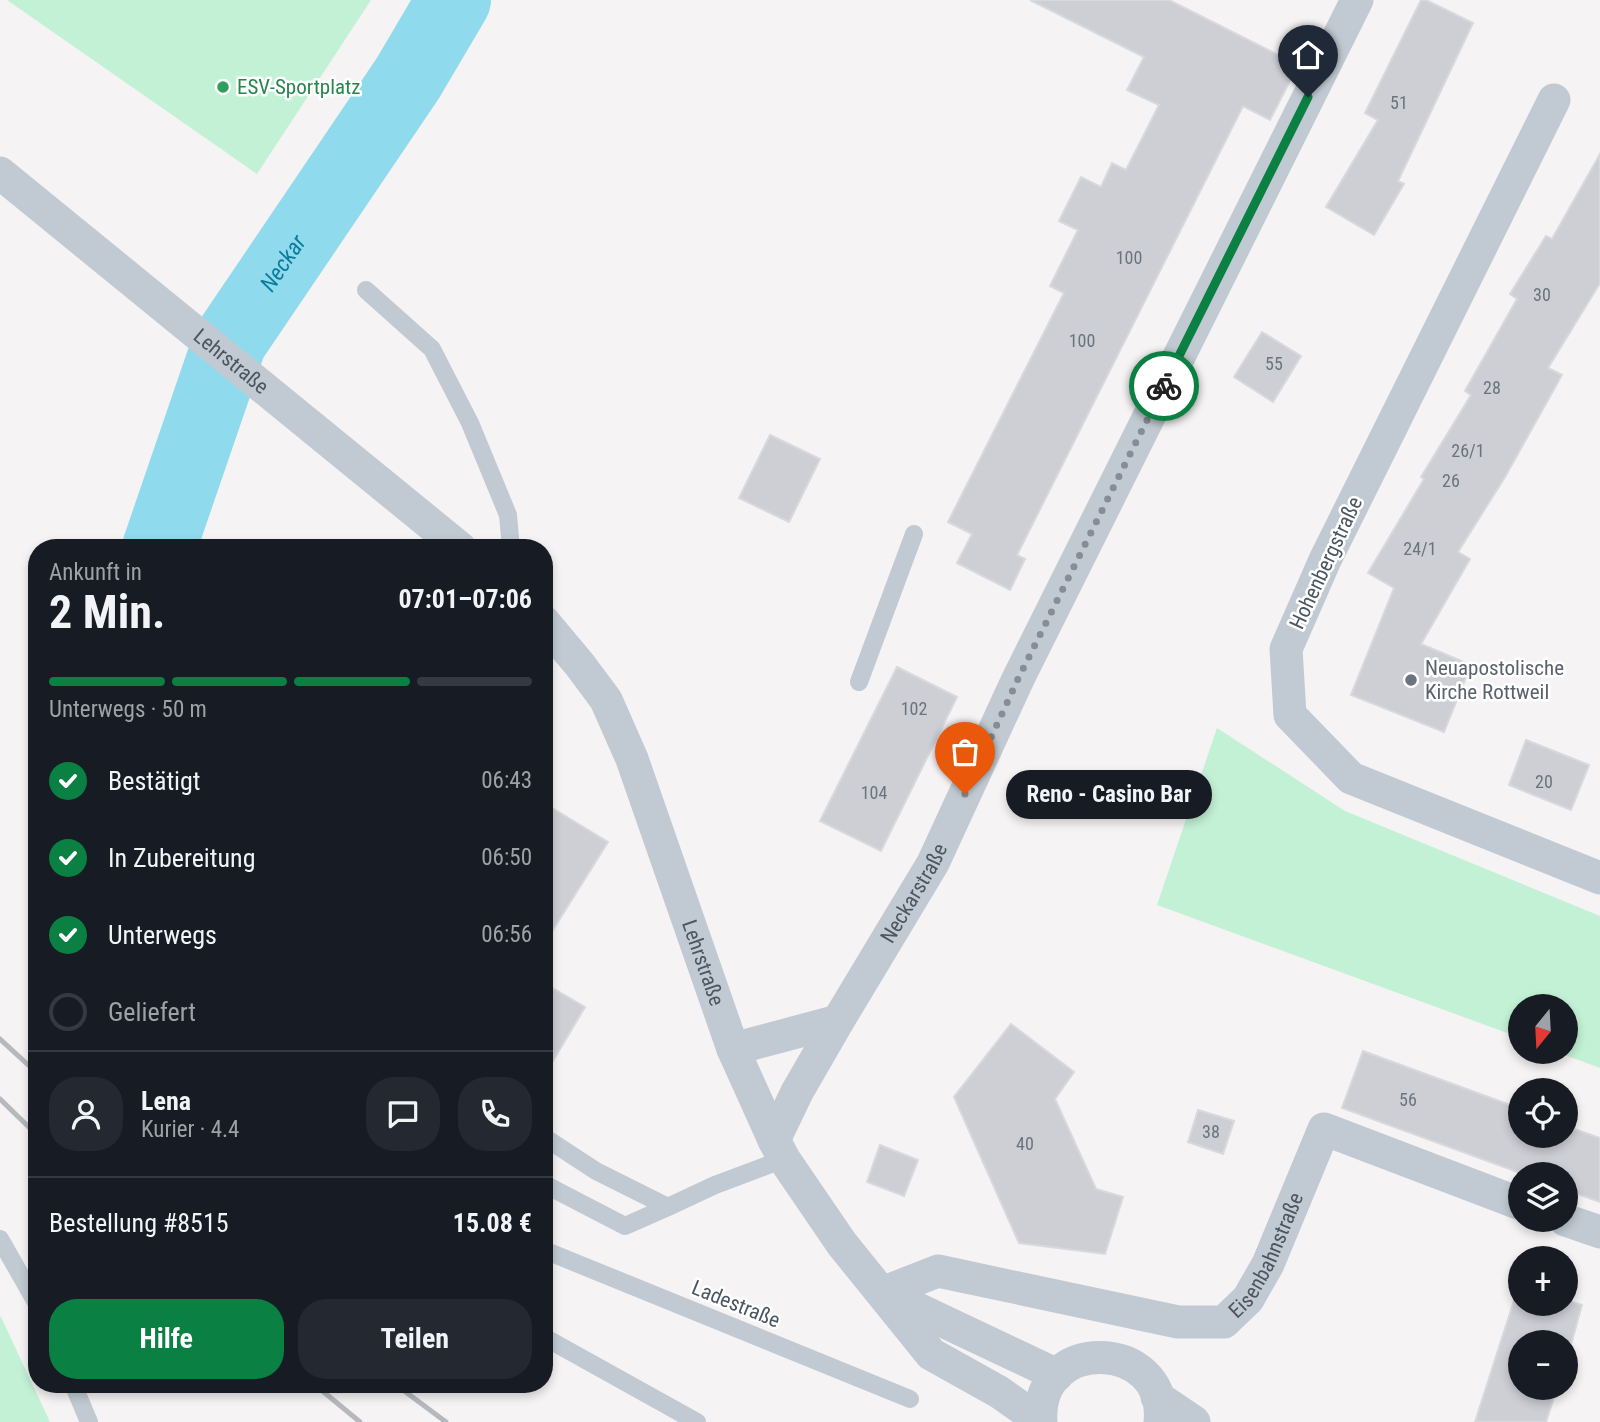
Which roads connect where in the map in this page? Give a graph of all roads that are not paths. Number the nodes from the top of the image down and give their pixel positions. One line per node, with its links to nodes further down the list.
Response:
1 (1357, 0): 11 (street, Neckarstraße)
2 (1554, 100): 10 (street, Hohenbergstraße)
3 (0, 173): 6 (street, Lehrstraße)
4 (366, 290): 7 (lane)
5 (914, 534): 9 (lane)
6 (449, 539)
7 (510, 539)
8 (553, 633): 12 (street, Lehrstraße)
9 (859, 682)
10 (1598, 871)
11 (838, 1021): 12 (street); 14 (street, Neckarstraße)
12 (733, 1048): 14 (street, Lehrstraße)
13 (553, 1143): 17 (lane)
14 (779, 1149): 17 (lane); 23 (street, Lehrstraße)
15 (553, 1189): 17 (lane)
16 (1508, 1198): 23 (street, Eisenbahnstraße)
17 (668, 1207)
18 (1578, 1224): 19 (street)
19 (1600, 1232)
20 (0, 1240): 22 (lane)
21 (553, 1254): 27 (lane, Ladestraße)
22 (28, 1288)
23 (882, 1293): 25 (street, Lehrstraße); 29 (street, Lehrstraße)
24 (553, 1342): 31 (lane)
25 (1057, 1375): 28 (street); 29 (street)
26 (77, 1393): 30 (lane)
27 (910, 1399)
28 (1158, 1409): 32 (street)
29 (1041, 1421)
30 (89, 1422)
31 (696, 1422)
32 (1194, 1422)

